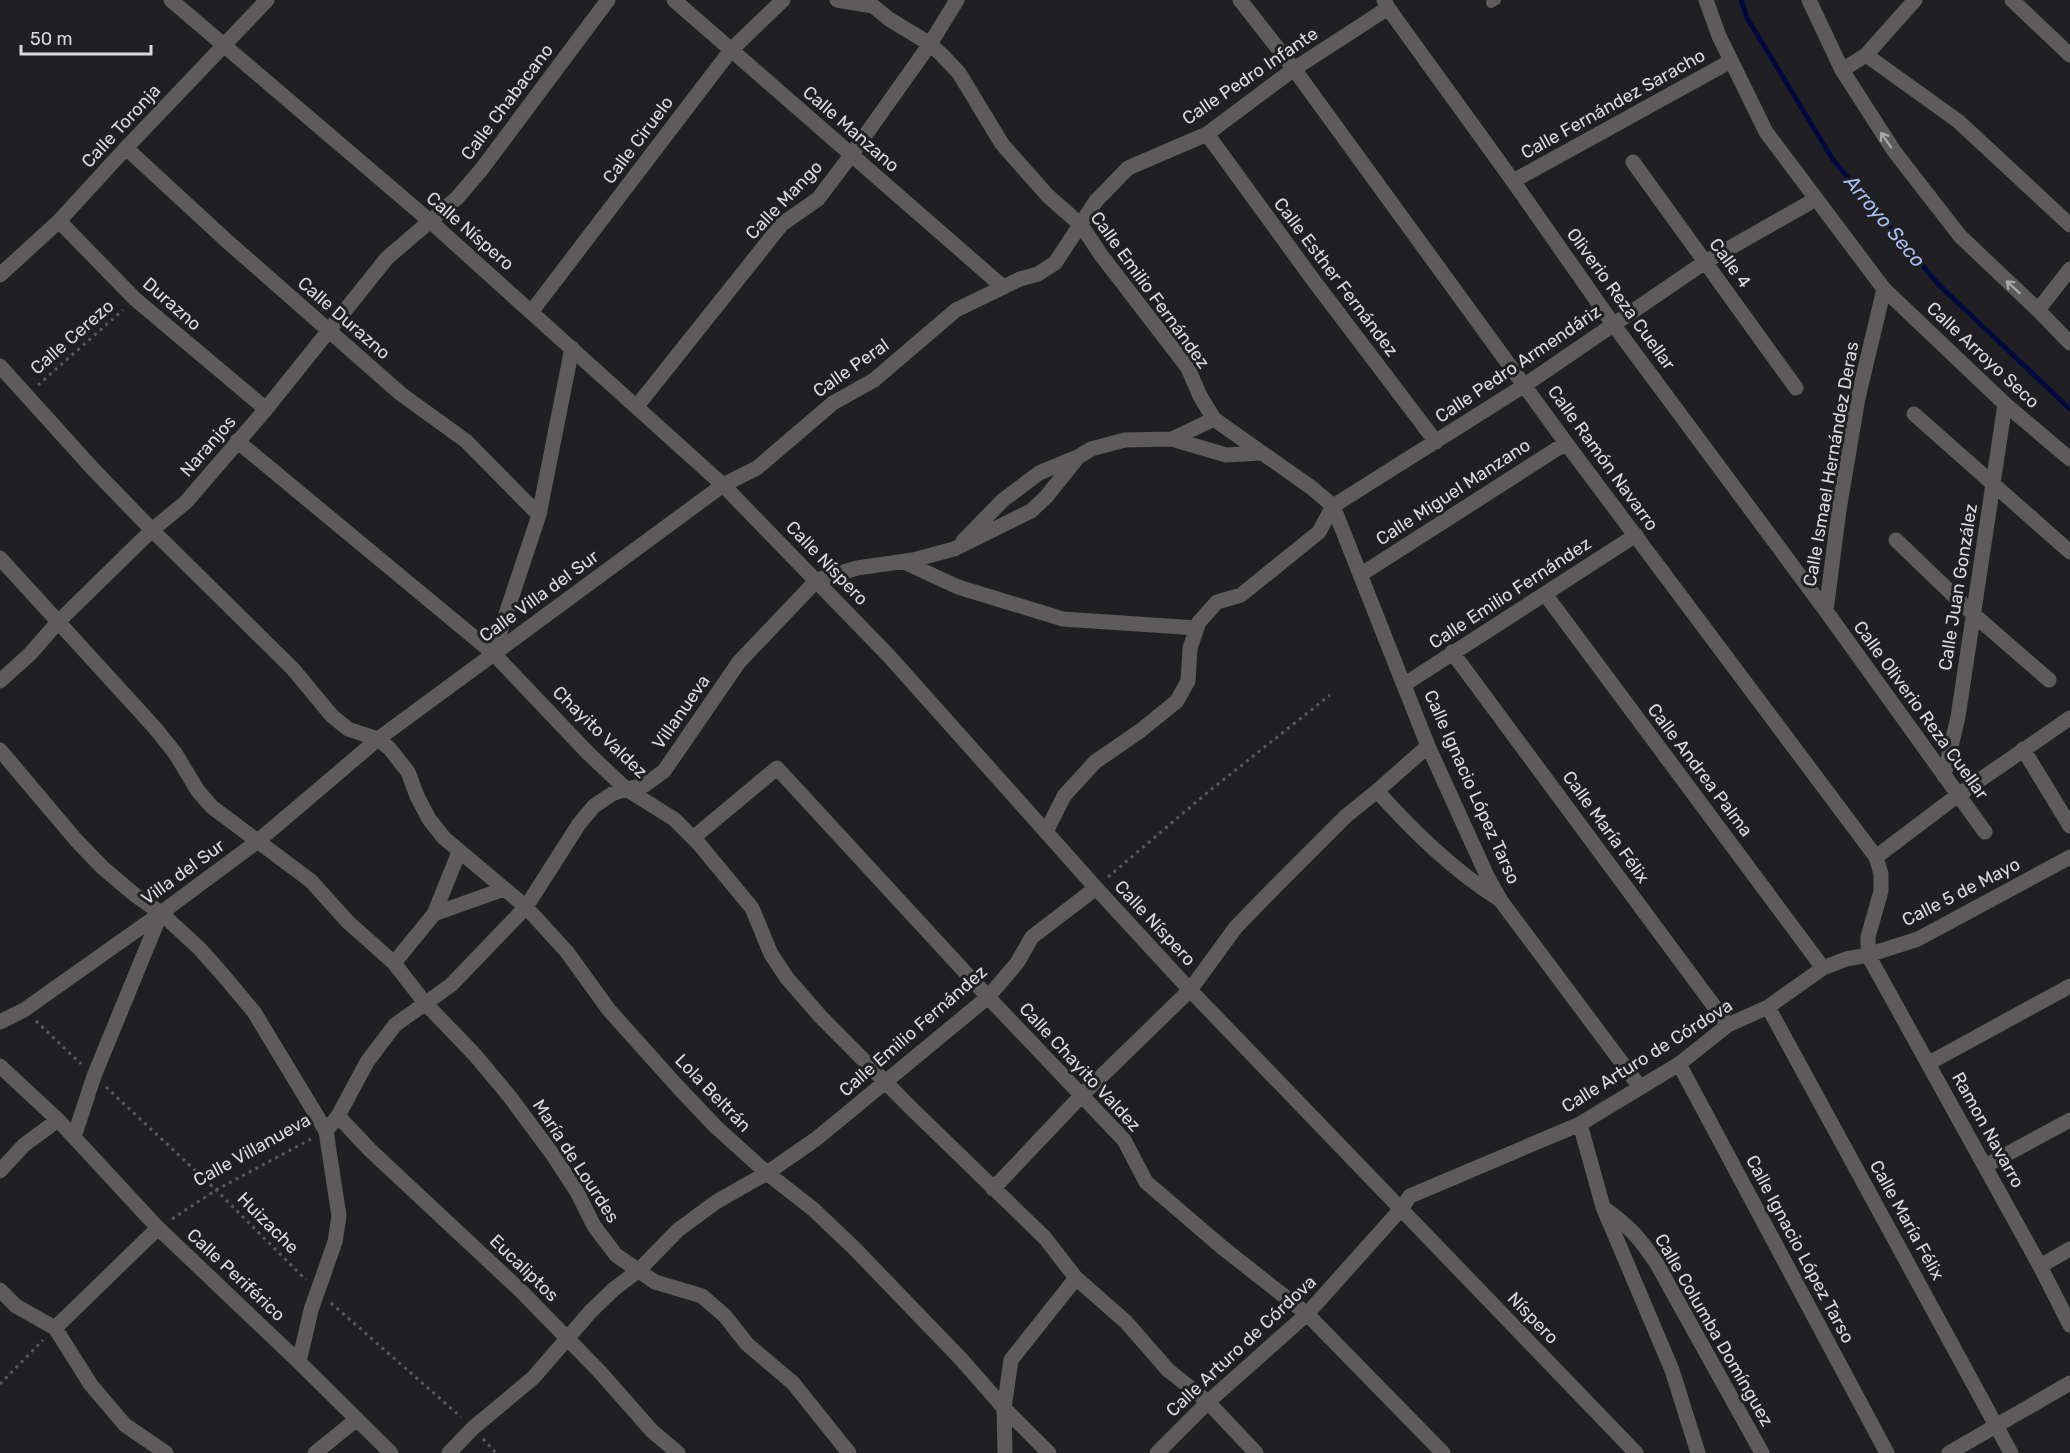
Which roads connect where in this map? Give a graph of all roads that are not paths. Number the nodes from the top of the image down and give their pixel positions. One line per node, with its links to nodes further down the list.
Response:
1 (171, 0): 16 (street, Calle Níspero)
2 (267, 0): 16 (street, Calle Toronja)
3 (608, 0): 30 (street, Calle Chabacano)
4 (674, 0): 17 (street, Calle Manzano)
5 (783, 0): 17 (street, Calle Ciruelo)
6 (837, 0): 13 (street, Calle Emilio Fernández)
7 (957, 0): 15 (street, Calle Mango)
8 (1240, 0): 21 (street, Calle Ramón Navarro)
9 (1706, 0): 20 (street, Calle Arroyo Seco)
10 (1809, 0): 22 (street)
11 (1915, 0): 18 (street)
12 (2012, 0): 19 (street)
13 (872, 3): 15 (street, Calle Emilio Fernández)
14 (1386, 4): 21 (street, Calle Pedro Infante); 27 (street, Oliverio Reza Cuellar)
15 (930, 44): 25 (street, Calle Mango); 31 (street, Calle Emilio Fernández)
16 (224, 46): 24 (street, Calle Toronja); 30 (street, Calle Níspero)
17 (731, 51): 25 (street, Calle Manzano); 39 (street, Calle Ciruelo)
18 (1866, 55): 22 (street); 32 (street)
19 (2070, 55)
20 (1731, 61): 27 (street, Calle Fernández Saracho); 28 (street, Calle Arroyo Seco)
21 (1294, 69): 23 (street, Calle Pedro Infante); 45 (street, Calle Ramón Navarro)
22 (1842, 70): 38 (street, one-way to 22)
23 (1207, 134): 31 (street, Calle Pedro Infante); 54 (street, Calle Esther Fernández)
24 (126, 148): 29 (street, Calle Toronja); 41 (street, Calle Durazno)
25 (852, 154): 36 (street, Calle Manzano); 48 (street, Calle Mango)
26 (1633, 162): 33 (street, Calle 4)
27 (1513, 182): 40 (street, Oliverio Reza Cuellar)
28 (1816, 199): 33 (street, Calle Pedro Armendáriz); 37 (street, Calle Arroyo Seco)
29 (58, 222): 35 (street, Calle Toronja); 49 (street, Durazno)
30 (431, 222): 39 (street, Calle Níspero); 41 (street, Naranjos)
31 (1081, 225): 36 (street, Calle Pedro Infante); 51 (street, Calle Emilio Fernández)
32 (2070, 225)
33 (1705, 262): 40 (street, Calle Pedro Armendáriz); 46 (street, Calle 4)
34 (2070, 269): 38 (street)
35 (0, 274)
36 (1003, 287): 60 (street, Calle Peral)
37 (1884, 289): 47 (street, Calle Arroyo Seco); 73 (street, Calle Ismael Hernández Deras)
38 (2038, 310): 42 (street)
39 (532, 311): 43 (street, Calle Níspero)
40 (1613, 324): 45 (street, Calle Pedro Armendáriz); 73 (street, Oliverio Reza Cuellar)
41 (330, 330): 49 (street, Naranjos); 62 (street, Calle Durazno)
42 (2070, 343)
43 (573, 348): 48 (street, Calle Níspero); 62 (street)
44 (0, 366): 63 (street)
45 (1525, 385): 54 (street, Calle Pedro Armendáriz); 55 (street, Calle Ramón Navarro)
46 (1796, 388)
47 (2005, 404): 58 (street, Calle Arroyo Seco); 59 (street, Calle Juan González)
48 (637, 406): 60 (street, Calle Níspero)
49 (266, 409): 53 (street, Naranjos)
50 (1914, 414): 59 (street)
51 (1214, 418): 52 (street); 56 (street, Calle Emilio Fernández)
52 (1172, 439): 56 (street); 57 (street)
53 (237, 441): 63 (street, Naranjos); 78 (street, Chayito Valdez)
54 (1436, 442): 61 (street, Calle Pedro Armendáriz)
55 (1566, 443): 64 (street, Calle Ramón Navarro); 70 (street, Calle Miguel Manzano)
56 (1261, 453): 61 (street, Calle Emilio Fernández)
57 (1078, 457): 66 (street); 66 (street)
58 (2070, 459)
59 (1993, 483): 67 (street); 74 (street, Calle Juan González)
60 (723, 484): 71 (street, Calle Níspero); 78 (street, Calle Villa del Sur)
61 (1333, 506): 70 (street, Calle Ignacio López Tarso); 76 (street)
62 (539, 515): 78 (street)
63 (152, 530): 75 (street, Naranjos); 83 (street)
64 (1636, 535): 72 (street, Calle Emilio Fernández); 97 (street, Calle Ramón Navarro)
65 (1896, 540): 74 (street)
66 (954, 549): 69 (street)
67 (2070, 552)
68 (0, 558): 75 (street, María de Lourdes)
69 (904, 562): 71 (street); 76 (street)
70 (1360, 575): 81 (street, Calle Ignacio López Tarso)
71 (817, 580): 88 (street, Villanueva); 92 (street, Calle Níspero)
72 (1545, 594): 77 (street, Calle Emilio Fernández); 107 (street, Calle Andrea Palma)
73 (1826, 611): 87 (street, Calle Oliverio Reza Cuellar)
74 (1973, 614): 79 (street); 87 (street, Calle Juan González)
75 (58, 622): 80 (street, Naranjos); 95 (street, María de Lourdes)
76 (1197, 628): 92 (street)
77 (1452, 652): 81 (street, Calle Emilio Fernández); 114 (street, Calle María Félix)
78 (493, 653): 83 (street, Calle Villa del Sur); 88 (street, Chayito Valdez)
79 (2049, 680)
80 (0, 681)
81 (1405, 684): 84 (street, Calle Ignacio López Tarso)
82 (2070, 718): 85 (street)
83 (378, 739): 95 (street, Villa del Sur); 96 (street, Lola Beltrán)
84 (1428, 746): 89 (street); 101 (street, Calle Ignacio López Tarso)
85 (2023, 749): 90 (street); 91 (street)
86 (0, 750): 103 (street)
87 (1944, 776): 90 (street, Calle Oliverio Reza Cuellar)
88 (626, 789): 94 (street, Chayito Valdez); 102 (street, Villanueva)
89 (1377, 791): 101 (street); 109 (street)
90 (1958, 795): 93 (street, Calle Oliverio Reza Cuellar); 97 (street)
91 (2070, 826)
92 (1046, 832): 99 (street, Calle Níspero)
93 (1985, 832)
94 (693, 838): 110 (street, Calle Chayito Valdez); 118 (street, Chayito Valdez)
95 (258, 841): 103 (street, Villa del Sur); 106 (street, María de Lourdes)
96 (459, 852): 100 (street, Lola Beltrán); 104 (street)
97 (1876, 857): 105 (street, Calle Ramón Navarro)
98 (2070, 857): 105 (street, Calle 5 de Mayo)
99 (1096, 888): 109 (street, Calle Níspero); 110 (street, Calle Emilio Fernández)
100 (504, 889): 102 (street, Lola Beltrán); 104 (street)
101 (1501, 901): 119 (street, Calle Ignacio López Tarso)
102 (526, 907): 111 (street, Calle Villanueva); 129 (street, Lola Beltrán)
103 (162, 913): 113 (street, Villa del Sur); 125 (street); 126 (street)
104 (434, 914): 106 (street)
105 (1868, 955): 107 (street, Calle Arturo de Córdova); 115 (street, Ramon Navarro)
106 (394, 963): 111 (street, María de Lourdes)
107 (1823, 968): 112 (street, Calle Arturo de Córdova)
108 (2070, 986): 115 (street)
109 (1190, 990): 120 (street); 132 (street, Calle Níspero)
110 (988, 997): 118 (street, Calle Emilio Fernández); 120 (street, Calle Chayito Valdez)
111 (425, 1004): 121 (street, Calle Villanueva); 136 (street, María de Lourdes)
112 (1768, 1007): 114 (street, Calle Arturo de Córdova); 148 (street, Calle María Félix)
113 (0, 1022)
114 (1728, 1025): 116 (street, Calle Arturo de Córdova)
115 (1929, 1063): 127 (street, Ramon Navarro)
116 (1679, 1064): 119 (street, Calle Arturo de Córdova); 163 (street, Calle Ignacio López Tarso)
117 (0, 1066): 122 (street, Calle Periférico)
118 (886, 1081): 129 (street, Calle Emilio Fernández); 130 (street)
119 (1640, 1087): 124 (street, Calle Arturo de Córdova)
120 (1082, 1096): 130 (street); 139 (street, Calle Chayito Valdez)
121 (338, 1116): 125 (street, Calle Villanueva); 142 (street, Eucaliptos)
122 (58, 1120): 126 (street, Calle Periférico); 128 (street)
123 (2070, 1120): 127 (street)
124 (1580, 1124): 131 (street); 132 (street, Calle Arturo de Córdova)
125 (326, 1131): 143 (street)
126 (74, 1137): 133 (street, Calle Periférico)
127 (1985, 1166): 135 (street, Ramon Navarro)
128 (0, 1171)
129 (767, 1173): 136 (street, Calle Emilio Fernández); 146 (street, Lola Beltrán)
130 (993, 1189): 137 (street)
131 (1603, 1207): 161 (street); 162 (street, Calle Columba Domínguez)
132 (1401, 1209): 139 (street, Calle Arturo de Córdova); 160 (street, Níspero)
133 (158, 1228): 141 (street); 143 (street, Calle Periférico)
134 (2070, 1249): 135 (street)
135 (2040, 1266): 140 (street, Ramon Navarro)
136 (639, 1270): 142 (street, Calle Emilio Fernández); 154 (street, María de Lourdes)
137 (1076, 1278): 145 (street); 146 (street)
138 (0, 1290): 141 (street)
139 (1307, 1314): 145 (street, Calle Arturo de Córdova); 159 (street, Calle Chayito Valdez)
140 (2070, 1326)
141 (55, 1328): 149 (street)
142 (567, 1338): 152 (street, Calle Emilio Fernández); 153 (street, Eucaliptos)
143 (299, 1362): 147 (street, Calle Periférico)
144 (2070, 1383): 148 (street)
145 (1208, 1402): 157 (street, Calle Arturo de Córdova); 158 (street)
146 (1004, 1408): 155 (street); 156 (street, Lola Beltrán)
147 (357, 1419): 150 (street); 151 (street, Calle Periférico)
148 (1997, 1426): 164 (street); 165 (street, Calle María Félix)
149 (166, 1453)
150 (315, 1453)
151 (391, 1453)
152 (449, 1453)
153 (678, 1453)
154 (849, 1453)
155 (1005, 1453)
156 (1049, 1453)
157 (1157, 1453)
158 (1256, 1453)
159 (1443, 1453)
160 (1636, 1453)
161 (1698, 1453)
162 (1762, 1453)
163 (1887, 1453)
164 (1949, 1453)
165 (2012, 1453)

